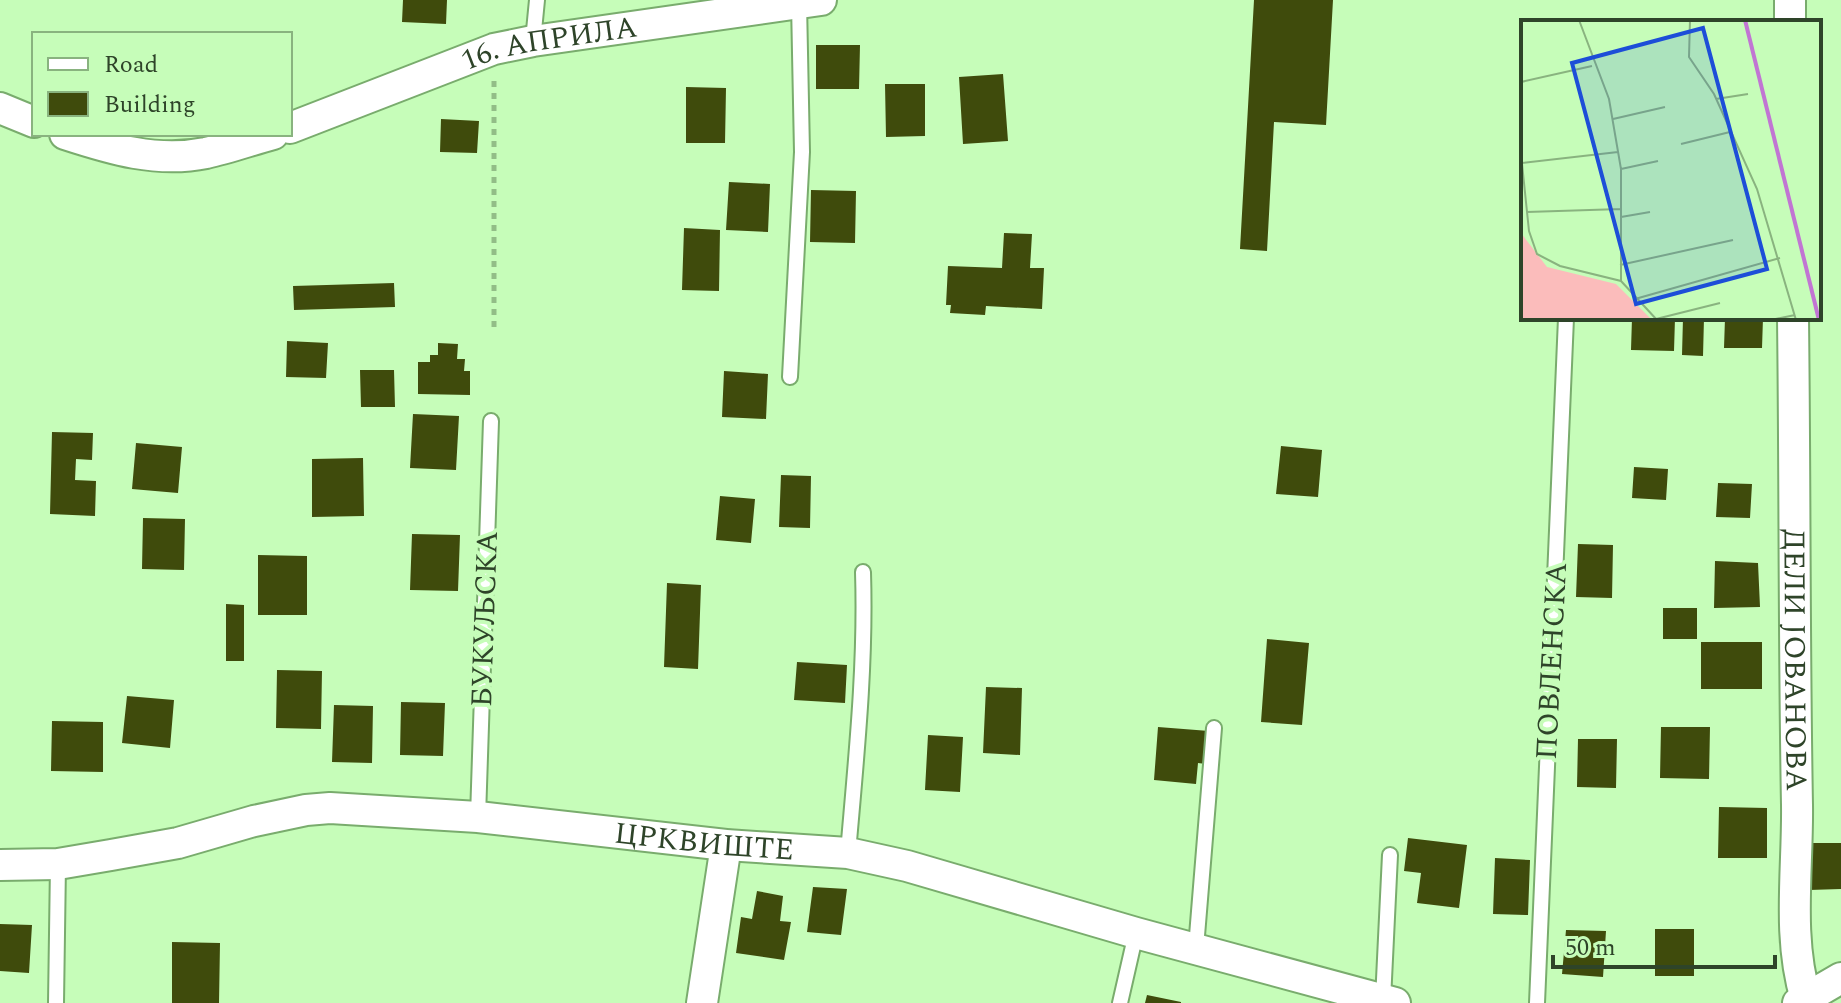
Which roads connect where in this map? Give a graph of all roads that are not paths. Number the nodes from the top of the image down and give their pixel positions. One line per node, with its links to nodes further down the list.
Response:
1 (537, 0): 3 (lane)
2 (810, 2): 3 (street, 16. АПРИЛА); 11 (lane)
3 (533, 41): 6 (street, 16. АПРИЛА)
4 (0, 108): 5 (street)
5 (32, 121)
6 (292, 127)
7 (71, 136): 8 (street)
8 (266, 136)
9 (1566, 320): 29 (lane, ПОВЛЕНСКА)
10 (1793, 320): 25 (street, ДЕЛИ ЈОВАНОВА)
11 (790, 377)
12 (491, 421): 15 (lane, БУКУЉСКА)
13 (863, 572): 17 (lane)
14 (1214, 728): 22 (lane)
15 (478, 817): 16 (street, ЦРКВИШТЕ); 19 (street, ЦРКВИШТЕ)
16 (726, 845): 17 (street, ЦРКВИШТЕ); 27 (street)
17 (848, 853): 21 (street, ЦРКВИШТЕ)
18 (1390, 855): 24 (lane)
19 (58, 864): 20 (street, ЦРКВИШТЕ); 26 (lane)
20 (0, 865)
21 (1136, 933): 22 (street, ЦРКВИШТЕ); 28 (lane)
22 (1196, 948): 24 (street, ЦРКВИШТЕ)
23 (1841, 978): 25 (street)
24 (1389, 1001)
25 (1802, 1001)
26 (56, 1003)
27 (702, 1003)
28 (1120, 1003)
29 (1537, 1003)

